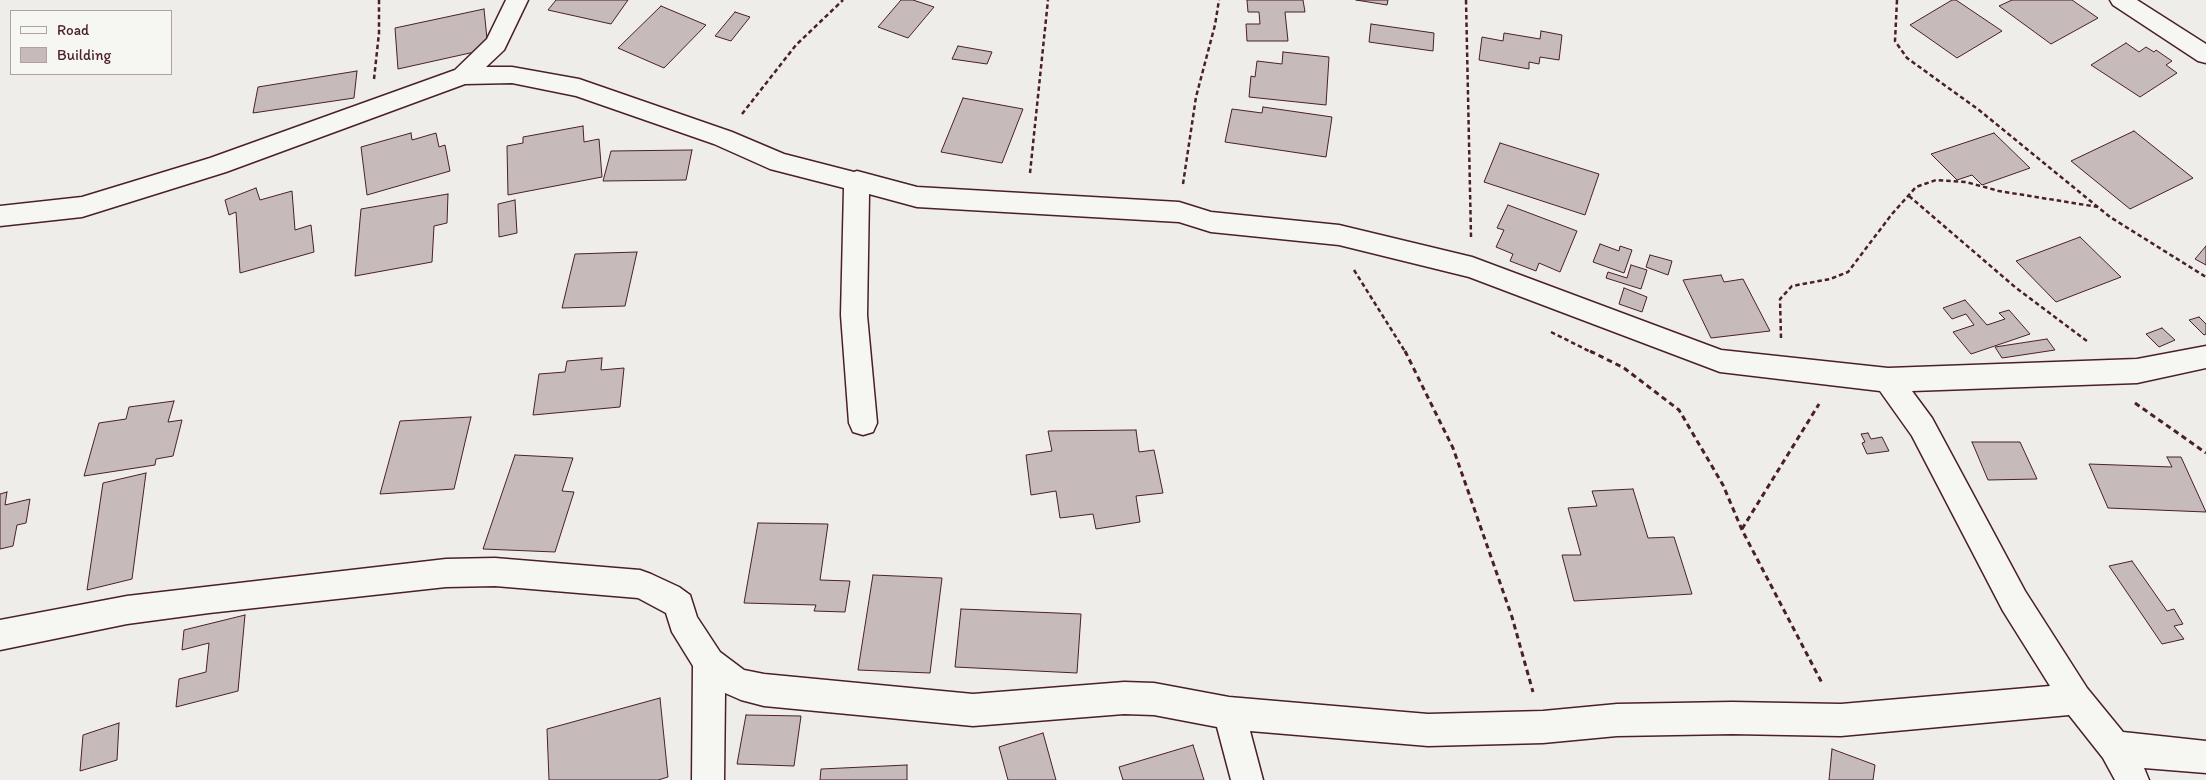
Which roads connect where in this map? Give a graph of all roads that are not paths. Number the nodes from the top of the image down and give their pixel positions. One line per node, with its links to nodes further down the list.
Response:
1 (517, 0): 4 (street)
2 (2122, 0): 3 (street)
3 (2206, 55)
4 (463, 76): 5 (street); 6 (street)
5 (857, 180): 8 (street); 9 (street)
6 (0, 216)
7 (2206, 357): 8 (street)
8 (1888, 380): 12 (street)
9 (864, 423)
10 (0, 635): 11 (street)
11 (709, 663): 13 (street); 16 (street)
12 (2076, 699): 13 (street); 14 (street)
13 (1229, 713): 17 (street)
14 (2114, 747): 15 (street); 18 (street)
15 (2206, 756)
16 (708, 780)
17 (1247, 780)
18 (2133, 780)

